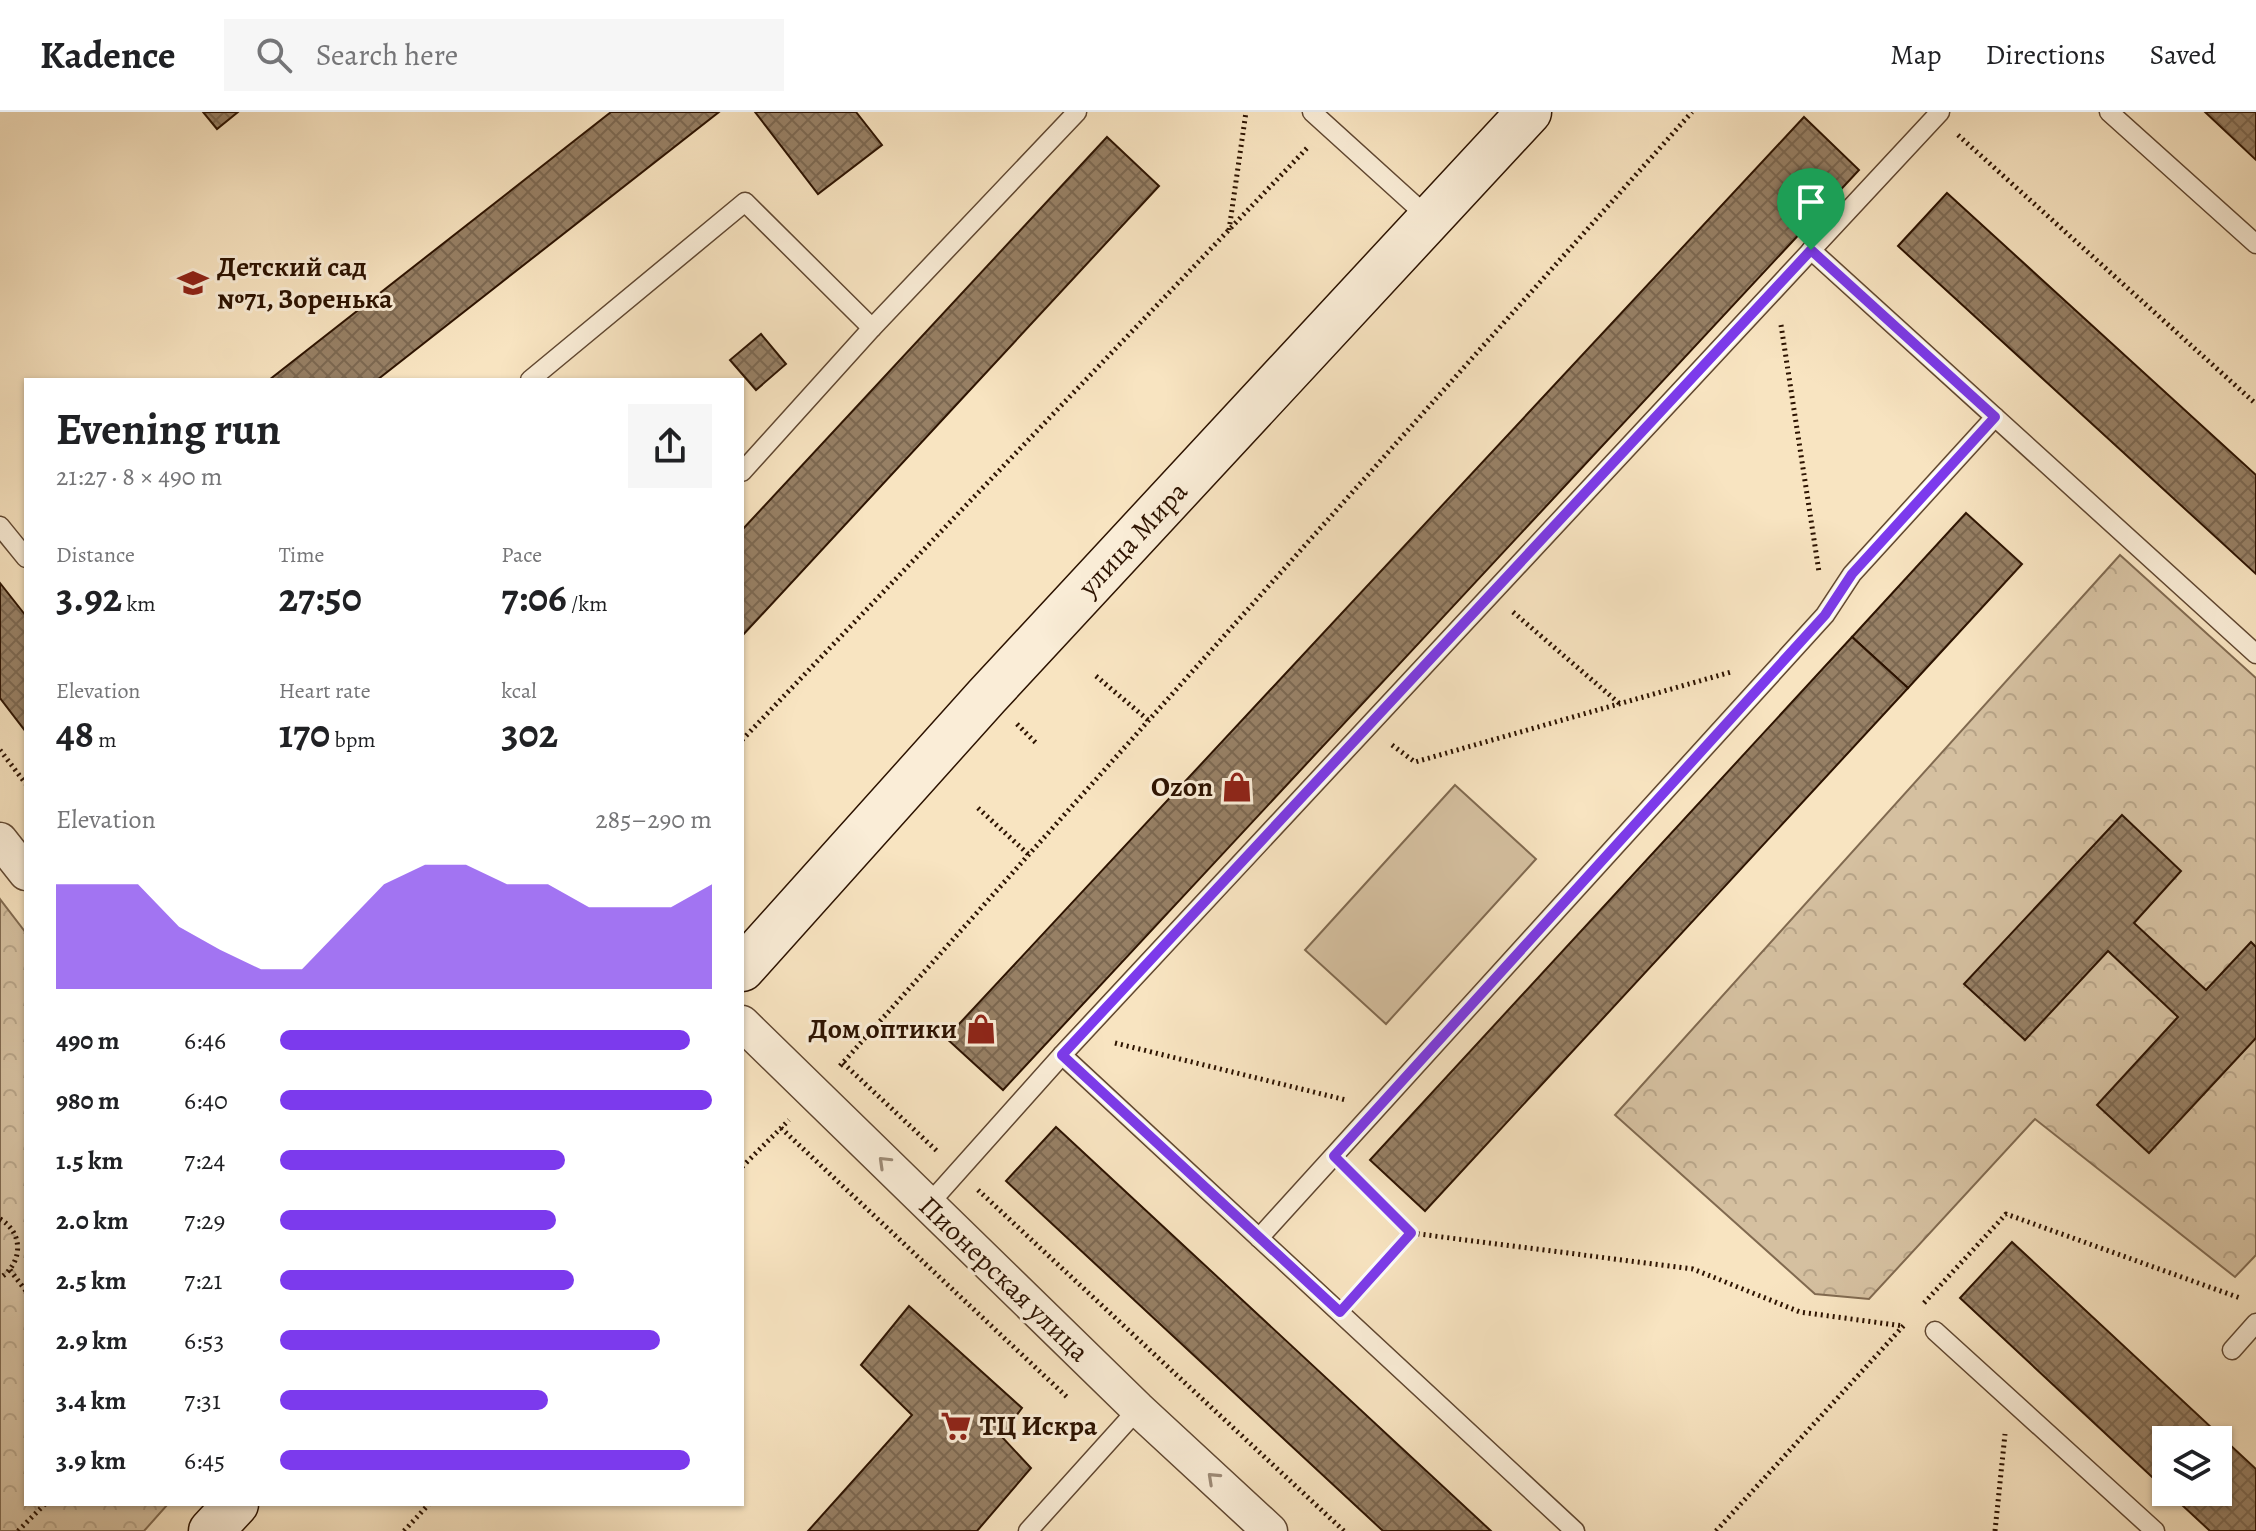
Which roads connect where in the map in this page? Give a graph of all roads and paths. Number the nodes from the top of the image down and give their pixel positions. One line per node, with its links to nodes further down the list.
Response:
1 (1077, 112): 14 (lane)
2 (1246, 112): 10 (path)
3 (1312, 112): 8 (lane)
4 (1529, 112): 9 (street, улица Мира)
5 (1692, 112): 27 (path)
6 (2109, 112): 11 (lane)
7 (1938, 114): 12 (lane); 16 (path)
8 (1327, 126): 9 (lane); 10 (path)
9 (1430, 219): 36 (street, улица Мира)
10 (1229, 230): 29 (path)
11 (2256, 244)
12 (1811, 250): 13 (lane); 17 (lane)
13 (1776, 288): 21 (lane); 22 (path)
14 (872, 328): 15 (lane); 18 (lane)
15 (532, 378)
16 (2256, 404)
17 (1995, 417): 22 (lane); 23 (lane)
18 (744, 470)
19 (0, 526): 20 (lane)
20 (24, 556)
21 (1492, 593): 26 (path); 28 (lane)
22 (1825, 615): 24 (lane)
23 (2256, 654)
24 (1790, 655): 26 (path); 42 (lane)
25 (1096, 676): 27 (path)
26 (1621, 705): 28 (path)
27 (1148, 720): 34 (path)
28 (1368, 727): 38 (lane)
29 (744, 738)
30 (0, 750): 31 (path)
31 (24, 781)
32 (978, 808): 34 (path)
33 (0, 840): 35 (street)
34 (1028, 854): 40 (path)
35 (24, 870)
36 (744, 967)
37 (744, 1025): 41 (street, Пионерская улица)
38 (1081, 1034): 39 (lane); 42 (path)
39 (1062, 1055): 46 (lane); 50 (lane)
40 (843, 1063): 41 (path); 46 (path)
41 (815, 1095): 43 (path); 47 (street, Пионерская улица, one-way to 41)
42 (1378, 1108): 44 (lane)
43 (781, 1128): 45 (path); 60 (path)
44 (1334, 1156): 49 (path); 50 (lane)
45 (744, 1165)
46 (958, 1171): 47 (lane); 69 (path)
47 (928, 1205): 59 (street, Пионерская улица)
48 (0, 1219): 51 (path)
49 (1411, 1233): 54 (path); 56 (path)
50 (1259, 1238): 54 (lane)
51 (10, 1270): 52 (path); 53 (path)
52 (0, 1278)
53 (24, 1288)
54 (1340, 1312): 70 (lane)
55 (2256, 1323): 57 (lane)
56 (1935, 1331): 58 (lane)
57 (2232, 1350)
58 (2008, 1397): 71 (path); 72 (lane)
59 (1138, 1409): 60 (lane); 68 (street, Пионерская улица, one-way to 59)
60 (1112, 1438): 67 (lane)
61 (43, 1506): 64 (path)
62 (234, 1506): 65 (street)
63 (427, 1506): 66 (path)
64 (18, 1531)
65 (211, 1531)
66 (404, 1531)
67 (1028, 1531)
68 (1270, 1531)
69 (1344, 1531)
70 (1575, 1531)
71 (1995, 1531)
72 (2155, 1531)

